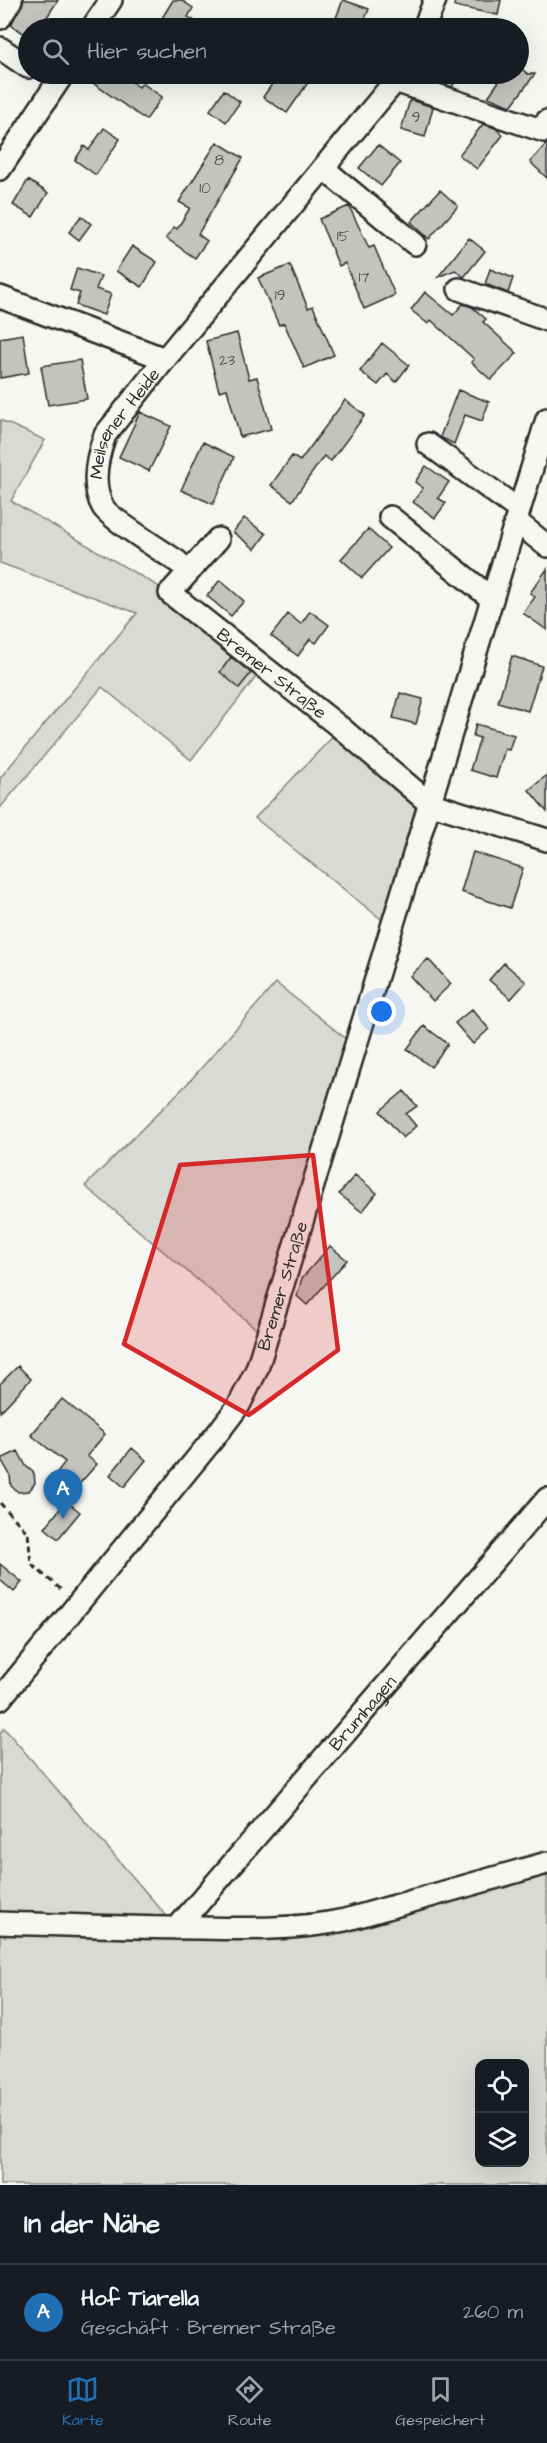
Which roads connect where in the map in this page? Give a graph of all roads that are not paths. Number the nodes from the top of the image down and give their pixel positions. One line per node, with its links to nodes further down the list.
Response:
1 (11, 0): 4 (street)
2 (111, 0): 5 (street)
3 (435, 0): 6 (street)
4 (0, 18)
5 (99, 18)
6 (428, 18)
7 (0, 48): 8 (street)
8 (18, 60)
9 (48, 84): 13 (street)
10 (392, 84): 14 (street, Meilsener Heide)
11 (417, 84): 12 (street, Meilsener Heide)
12 (547, 121)
13 (1, 166)
14 (323, 168): 15 (street); 19 (street, Meilsener Heide)
15 (415, 244)
16 (459, 289): 18 (street)
17 (0, 297): 19 (street, Meilsener Heide)
18 (547, 320)
19 (165, 359): 26 (street, Meilsener Heide)
20 (547, 418): 22 (street, Bremer Straße)
21 (428, 444): 22 (street)
22 (518, 515): 25 (street); 27 (street, Bremer Straße)
23 (390, 517): 27 (street)
24 (218, 539): 28 (street, Bremer Straße)
25 (547, 546)
26 (178, 562)
27 (492, 599): 28 (street, Bremer Straße)
28 (429, 803): 29 (street, Bremer Straße); 31 (street, Bremer Straße)
29 (547, 840)
30 (547, 1499): 34 (street, Brumhagen)
31 (0, 1699)
32 (547, 1863): 34 (street)
33 (0, 1923): 34 (street)
34 (177, 1928)

